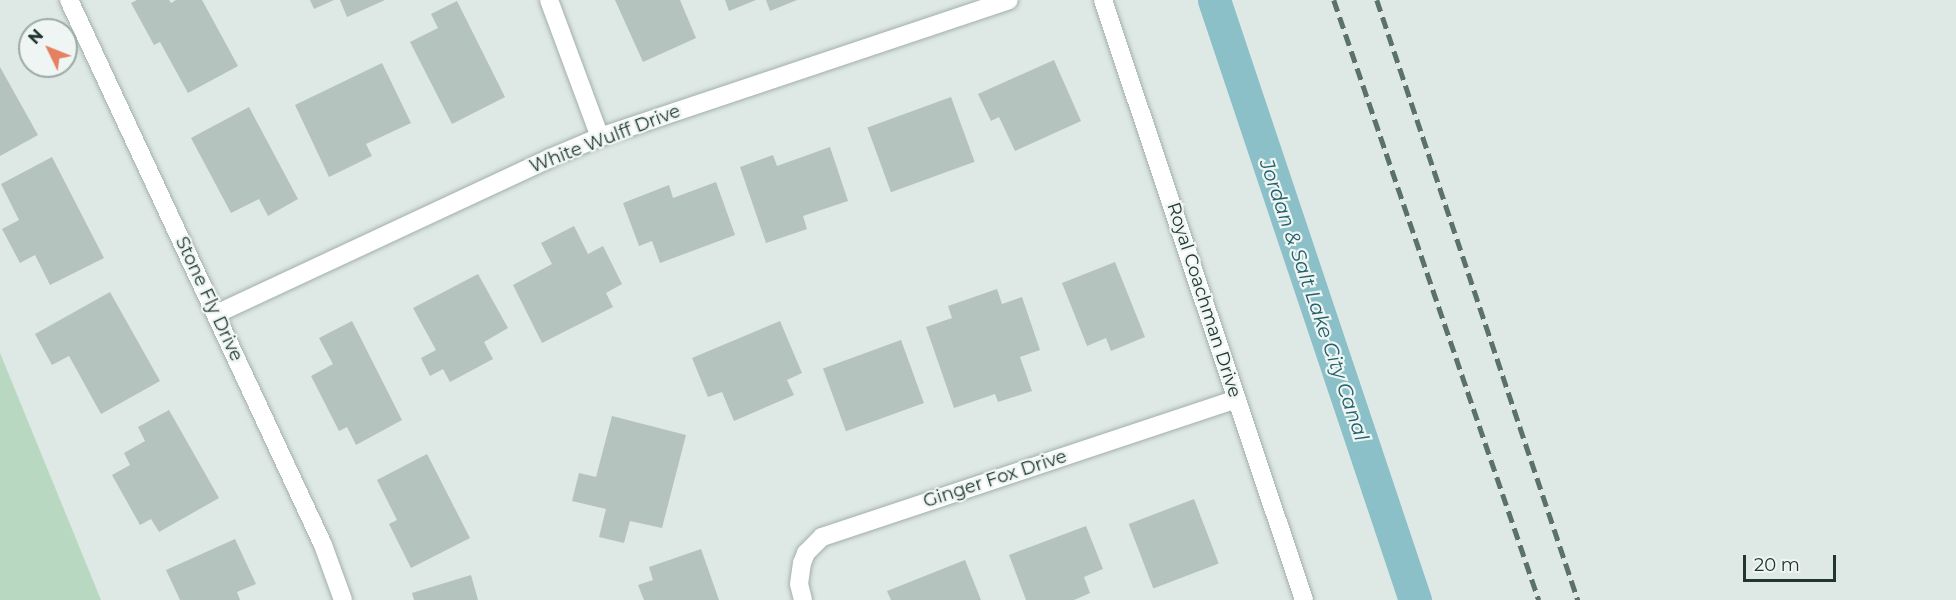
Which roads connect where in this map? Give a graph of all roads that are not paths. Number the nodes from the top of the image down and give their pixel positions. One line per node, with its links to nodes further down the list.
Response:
1 (69, 0): 6 (street, Stone Fly Drive)
2 (549, 0): 5 (street)
3 (1009, 0): 5 (street, White Wulff Drive)
4 (1104, 0): 7 (street, Royal Coachman Drive)
5 (600, 137): 6 (street, White Wulff Drive)
6 (216, 314): 8 (street, Stone Fly Drive)
7 (1237, 399): 9 (street, Ginger Fox Drive); 10 (street, Royal Coachman Drive)
8 (343, 600)
9 (803, 600)
10 (1304, 600)

